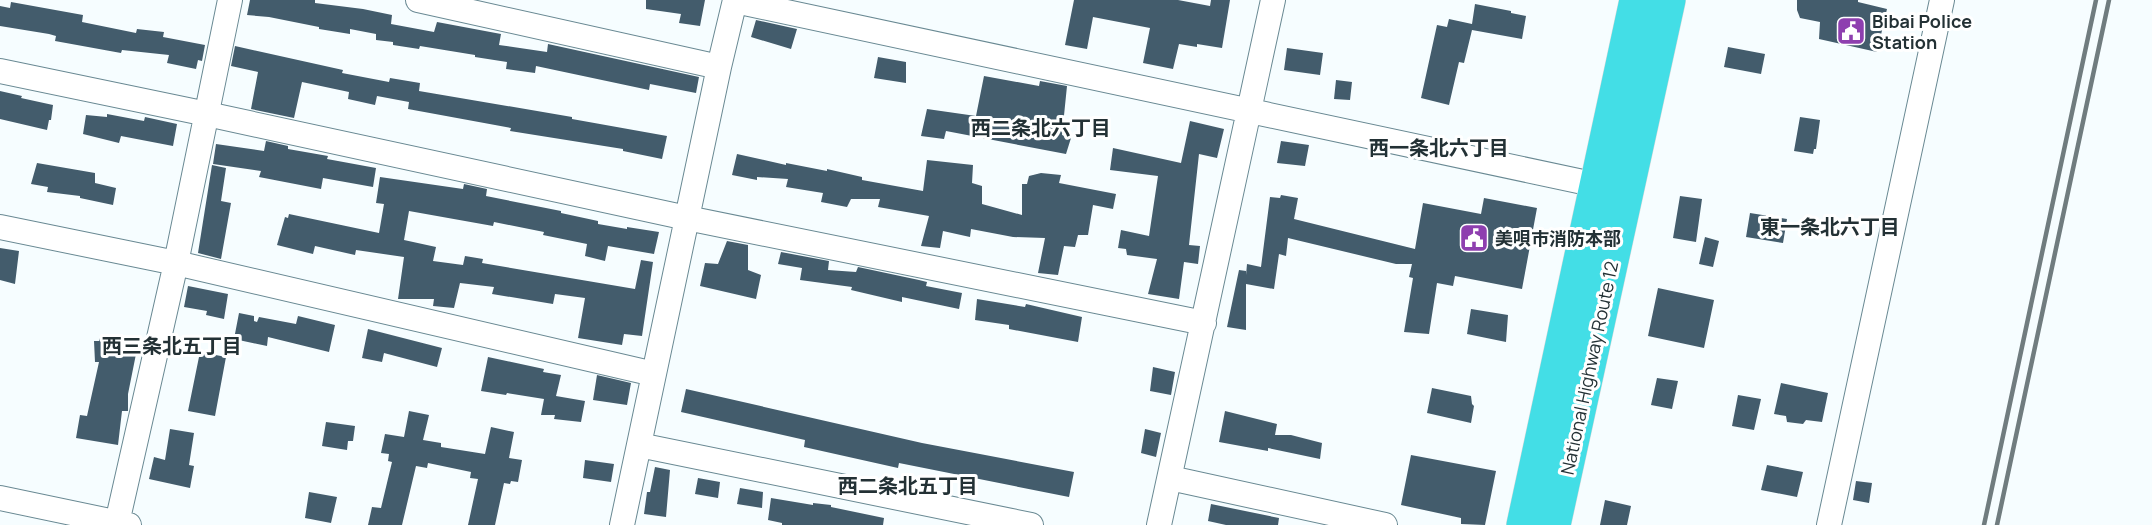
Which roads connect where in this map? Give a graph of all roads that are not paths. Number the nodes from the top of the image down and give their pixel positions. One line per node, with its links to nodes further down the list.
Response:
1 (231, 0): 11 (street)
2 (418, 0): 8 (street)
3 (1273, 0): 10 (street)
4 (1636, 0): 12 (highway, National Highway Route 12)
5 (1669, 0): 27 (highway, National Highway Route 12)
6 (1942, 0): 28 (street)
7 (735, 1): 8 (street); 10 (street)
8 (719, 67): 13 (street)
9 (0, 71): 11 (street)
10 (1250, 111): 12 (street); 16 (street)
11 (207, 114): 13 (street); 15 (street)
12 (1597, 185): 26 (highway, National Highway Route 12)
13 (687, 218): 16 (street); 17 (street)
14 (0, 227): 15 (street)
15 (176, 263): 17 (street); 21 (street)
16 (1204, 323): 19 (street)
17 (654, 374): 18 (street)
18 (639, 445): 22 (street); 23 (street)
19 (1170, 478): 24 (street); 25 (street)
20 (0, 498): 21 (street)
21 (123, 524)
22 (622, 525)
23 (1031, 525)
24 (1159, 525)
25 (1385, 525)
26 (1523, 525)
27 (1554, 525)
28 (1829, 525)

